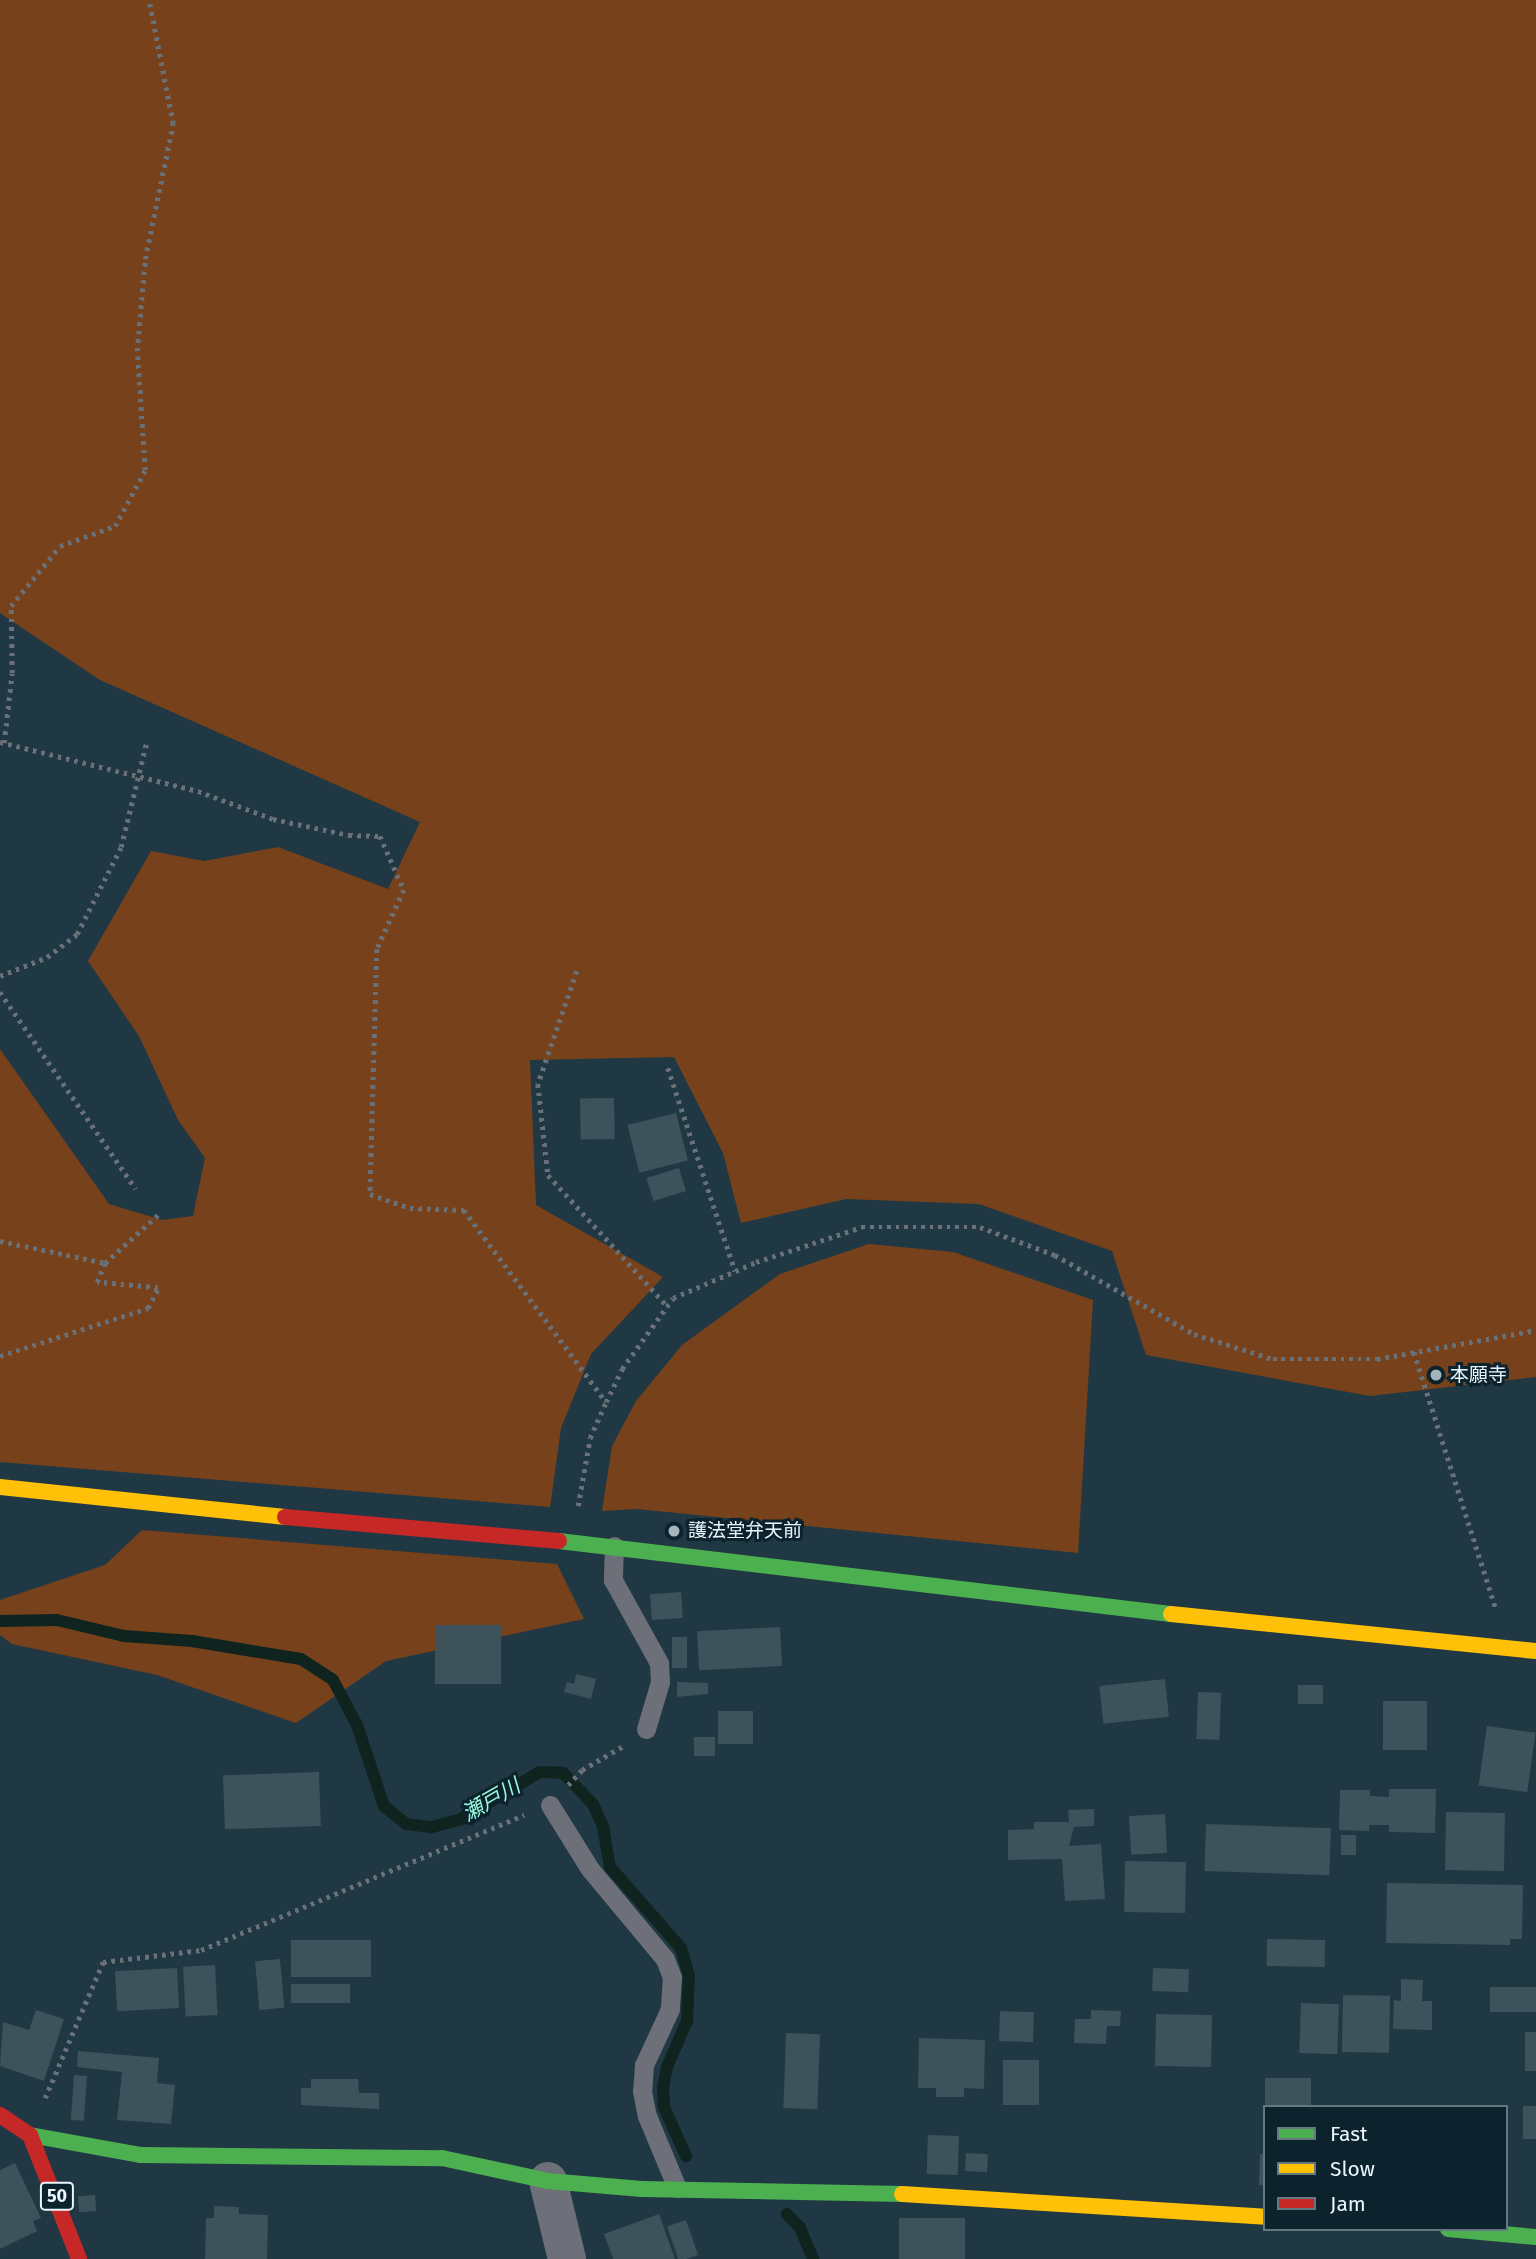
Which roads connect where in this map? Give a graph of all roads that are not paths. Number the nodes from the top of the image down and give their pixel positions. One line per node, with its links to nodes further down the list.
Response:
1 (0, 1487): 2 (street)
2 (614, 1546): 3 (street); 4 (lane)
3 (1536, 1651)
4 (646, 1729)
5 (556, 1798): 9 (lane)
6 (0, 2115): 7 (street)
7 (30, 2135): 8 (street); 13 (street, 50)
8 (548, 2181): 9 (street); 14 (street)
9 (677, 2188): 10 (street)
10 (1263, 2217)
11 (1470, 2231): 12 (street)
12 (1536, 2237)
13 (79, 2259)
14 (567, 2259)

